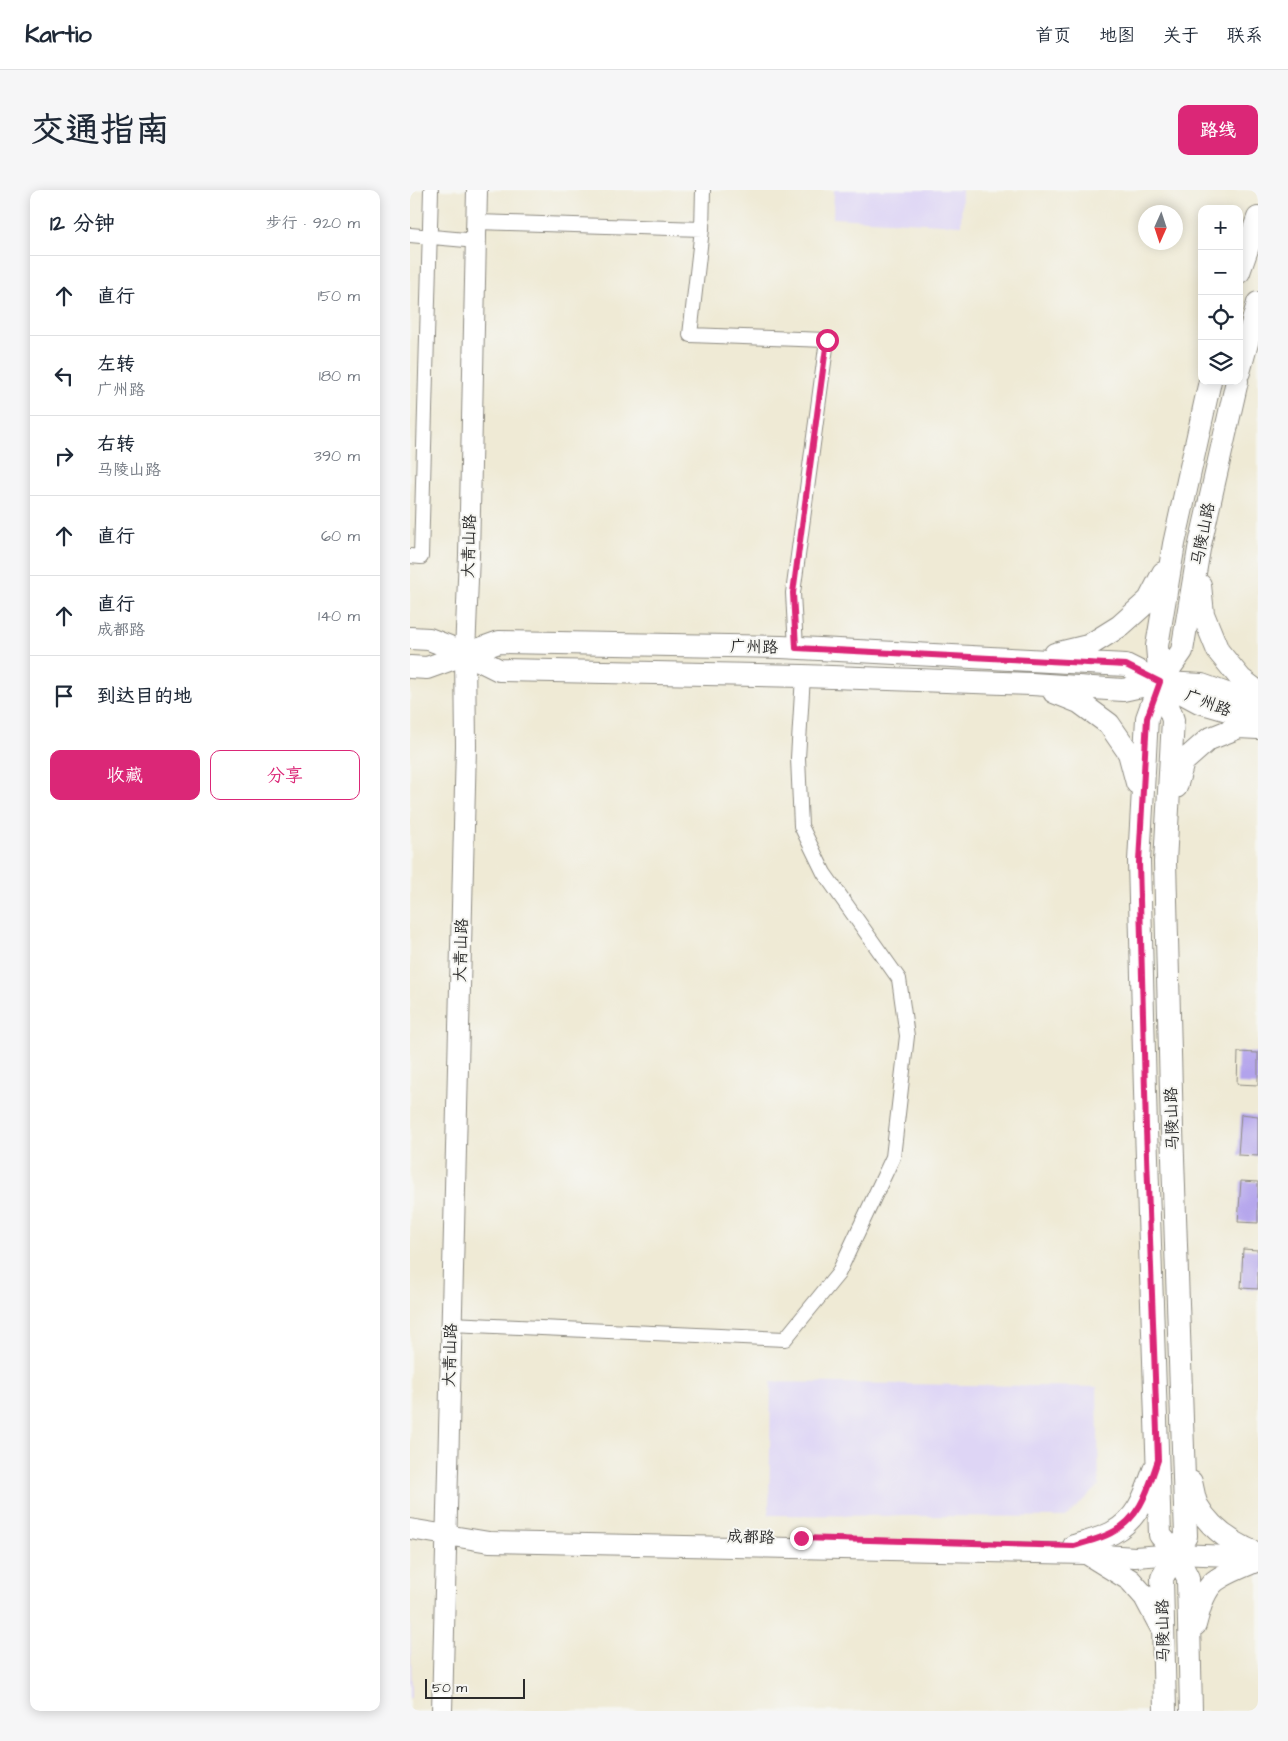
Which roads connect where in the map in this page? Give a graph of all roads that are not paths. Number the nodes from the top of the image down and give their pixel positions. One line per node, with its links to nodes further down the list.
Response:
1 (431, 190): 8 (street)
2 (477, 190): 6 (street, 大青山路)
3 (703, 190): 5 (street)
4 (1258, 218): 9 (main road)
5 (702, 229): 6 (street); 18 (street)
6 (477, 231): 8 (street); 19 (street, 大青山路)
7 (410, 236): 8 (street)
8 (429, 237): 14 (street)
9 (1243, 261)
10 (1258, 302): 11 (main road)
11 (1243, 357)
12 (1209, 385): 15 (main road, 马陵山路)
13 (1236, 385): 16 (main road, 马陵山路)
14 (410, 556)
15 (1171, 559): 20 (main road); 23 (main road, 马陵山路)
16 (1198, 559): 23 (main road, 马陵山路); 25 (main road)
17 (410, 638): 19 (main road, 广州路)
18 (796, 648): 19 (main road, 广州路); 20 (main road, 广州路)
19 (465, 653): 21 (main road, 广州路); 22 (main road, 广州路); 31 (street, 大青山路)
20 (1033, 659): 23 (main road, 广州路)
21 (410, 667)
22 (804, 676): 24 (main road, 广州路); 31 (street)
23 (1160, 682): 24 (main road, 广州路); 26 (street, 广州路); 27 (street, 广州路); 29 (main road, 马陵山路); 30 (main road, 马陵山路)
24 (1032, 684): 29 (main road)
25 (1258, 692)
26 (1258, 704)
27 (1258, 720)
28 (1258, 728): 30 (main road)
29 (1142, 805): 33 (main road, 马陵山路)
30 (1168, 814): 32 (main road, 马陵山路)
31 (451, 1324): 35 (street, 大青山路)
32 (1184, 1453): 38 (main road, 马陵山路); 39 (main road)
33 (1158, 1460): 37 (main road); 38 (main road, 马陵山路)
34 (410, 1529): 35 (street, 成都路)
35 (446, 1535): 36 (street, 成都路); 37 (street, 成都路); 42 (street, 大青山路)
36 (410, 1538)
37 (1081, 1550): 38 (street, 成都路); 40 (main road)
38 (1176, 1554): 39 (street, 成都路); 40 (main road, 马陵山路); 41 (main road, 马陵山路)
39 (1258, 1557): 41 (main road)
40 (1163, 1631): 43 (main road, 马陵山路)
41 (1190, 1640): 44 (main road, 马陵山路)
42 (442, 1711)
43 (1165, 1711)
44 (1191, 1711)

